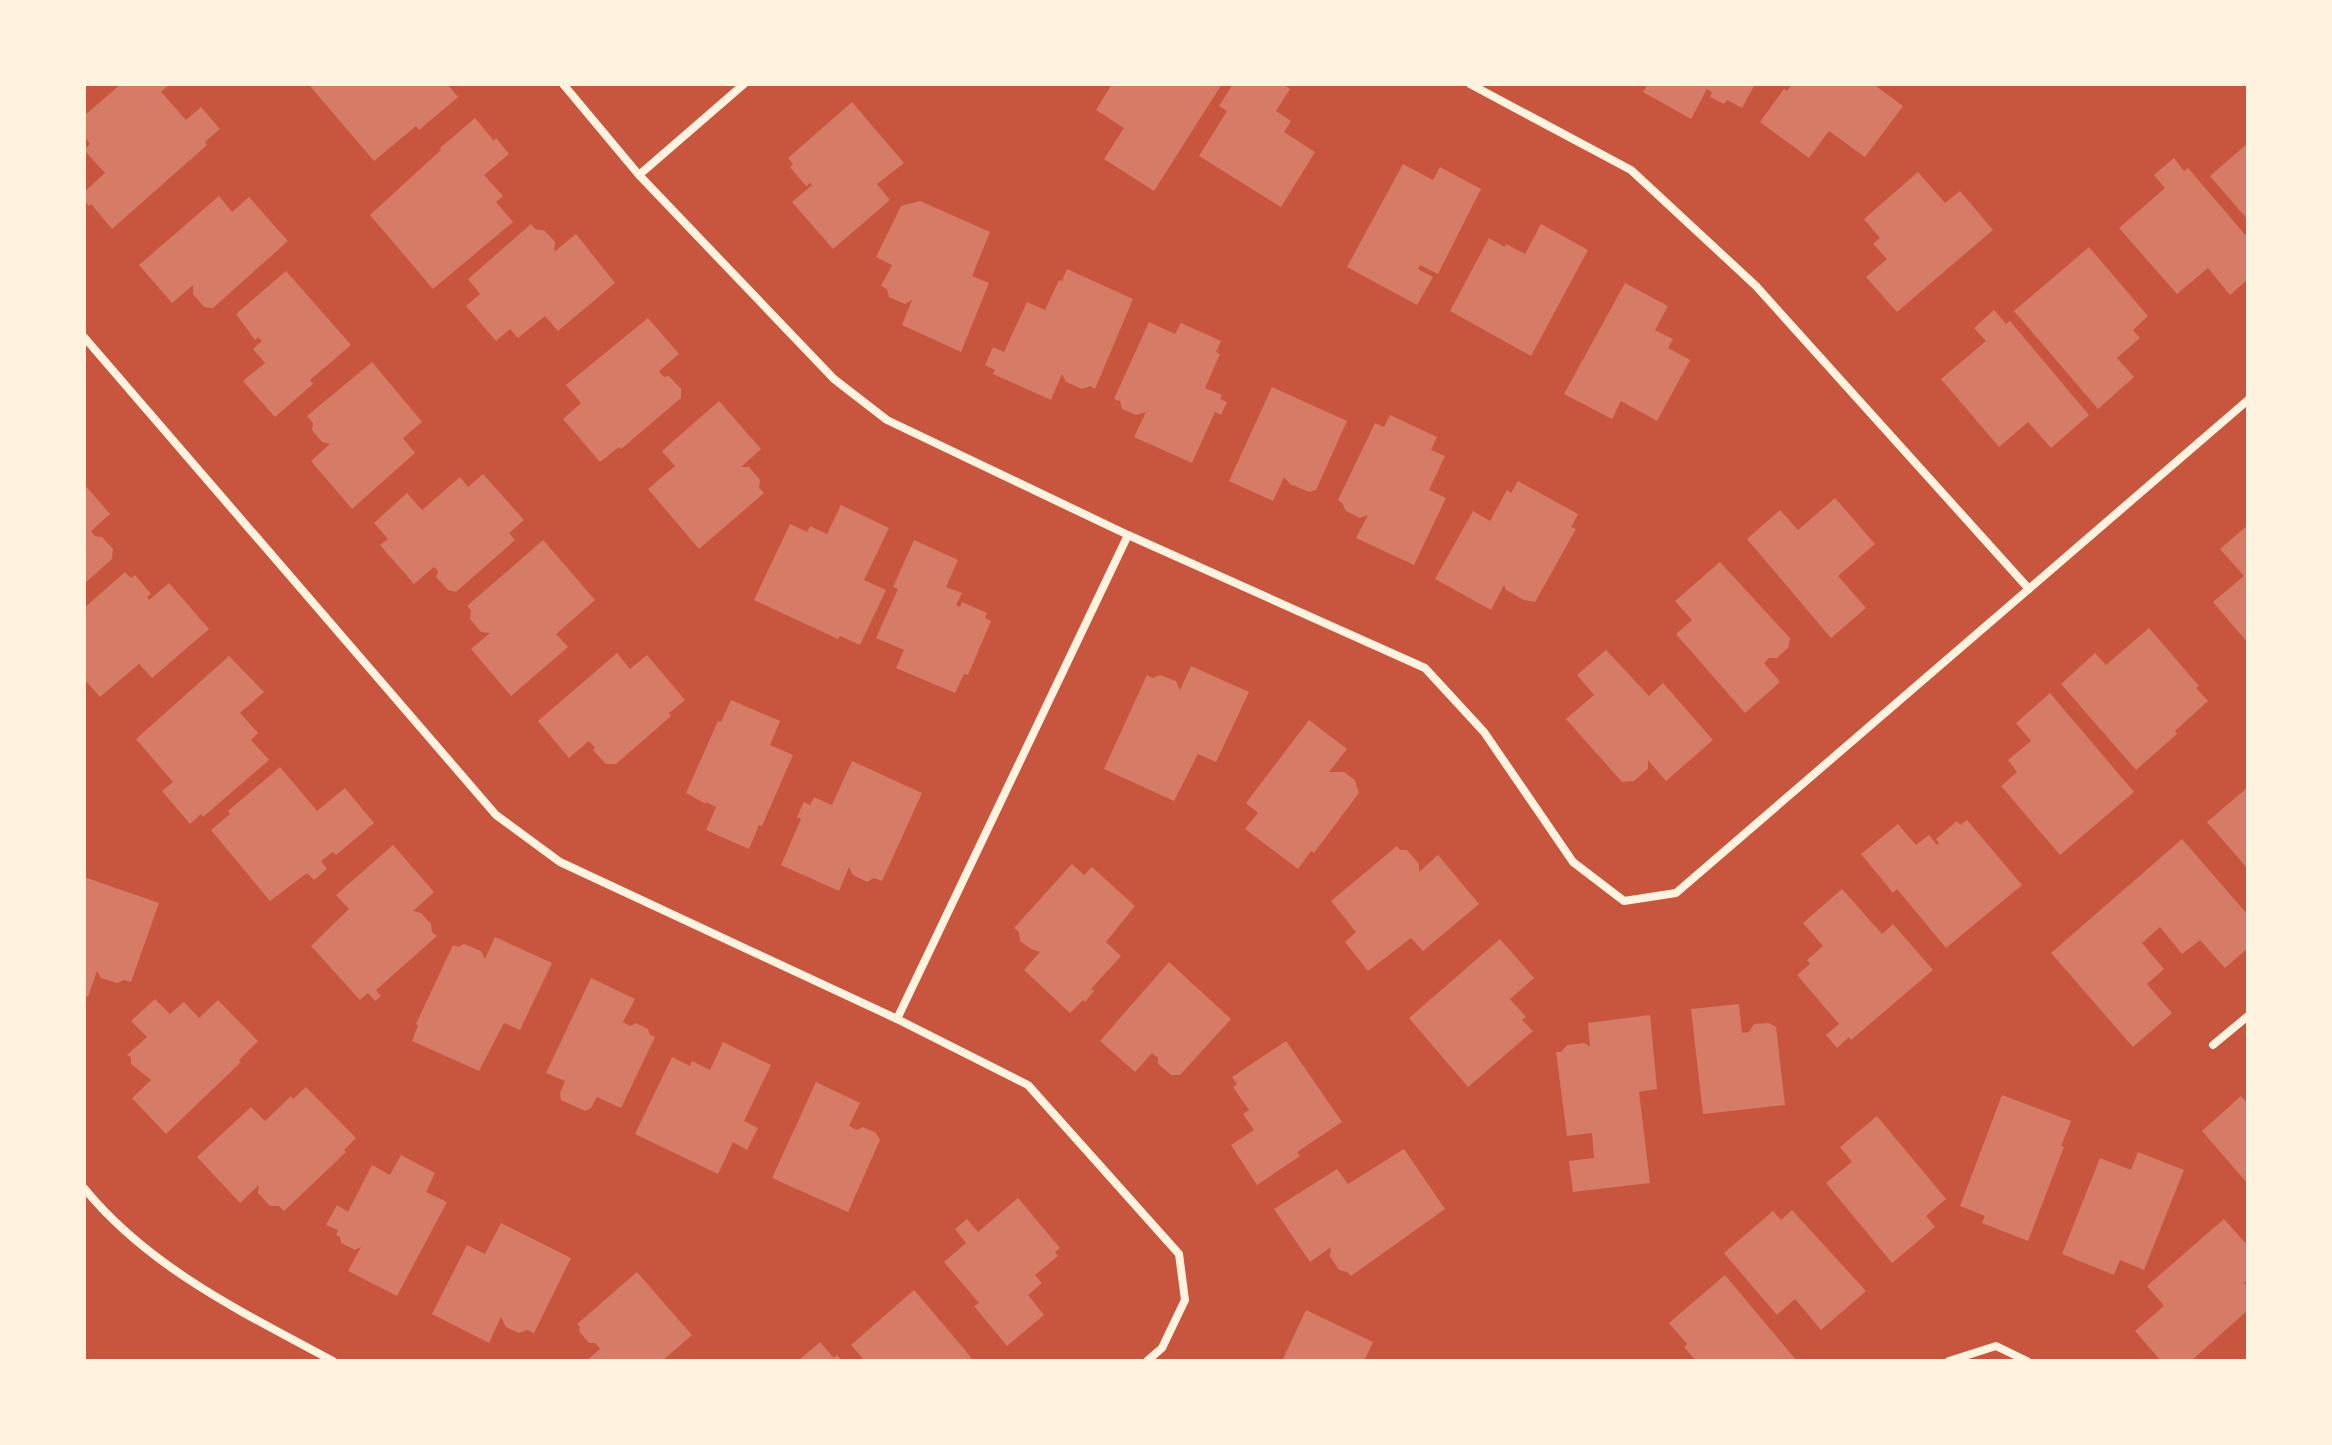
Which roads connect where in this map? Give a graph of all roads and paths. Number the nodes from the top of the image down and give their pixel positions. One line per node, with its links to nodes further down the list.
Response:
1 (563, 84): 4 (street)
2 (744, 84): 4 (street)
3 (1470, 84): 8 (street)
4 (639, 175): 7 (street)
5 (84, 337): 10 (street)
6 (2248, 400): 8 (street)
7 (1128, 535): 8 (street); 10 (street)
8 (2029, 589)
9 (2248, 1016): 11 (street)
10 (897, 1019): 14 (street)
11 (2213, 1045)
12 (84, 1188): 13 (street)
13 (333, 1361)
14 (1147, 1361)
15 (1949, 1361): 16 (street)
16 (2027, 1361)

